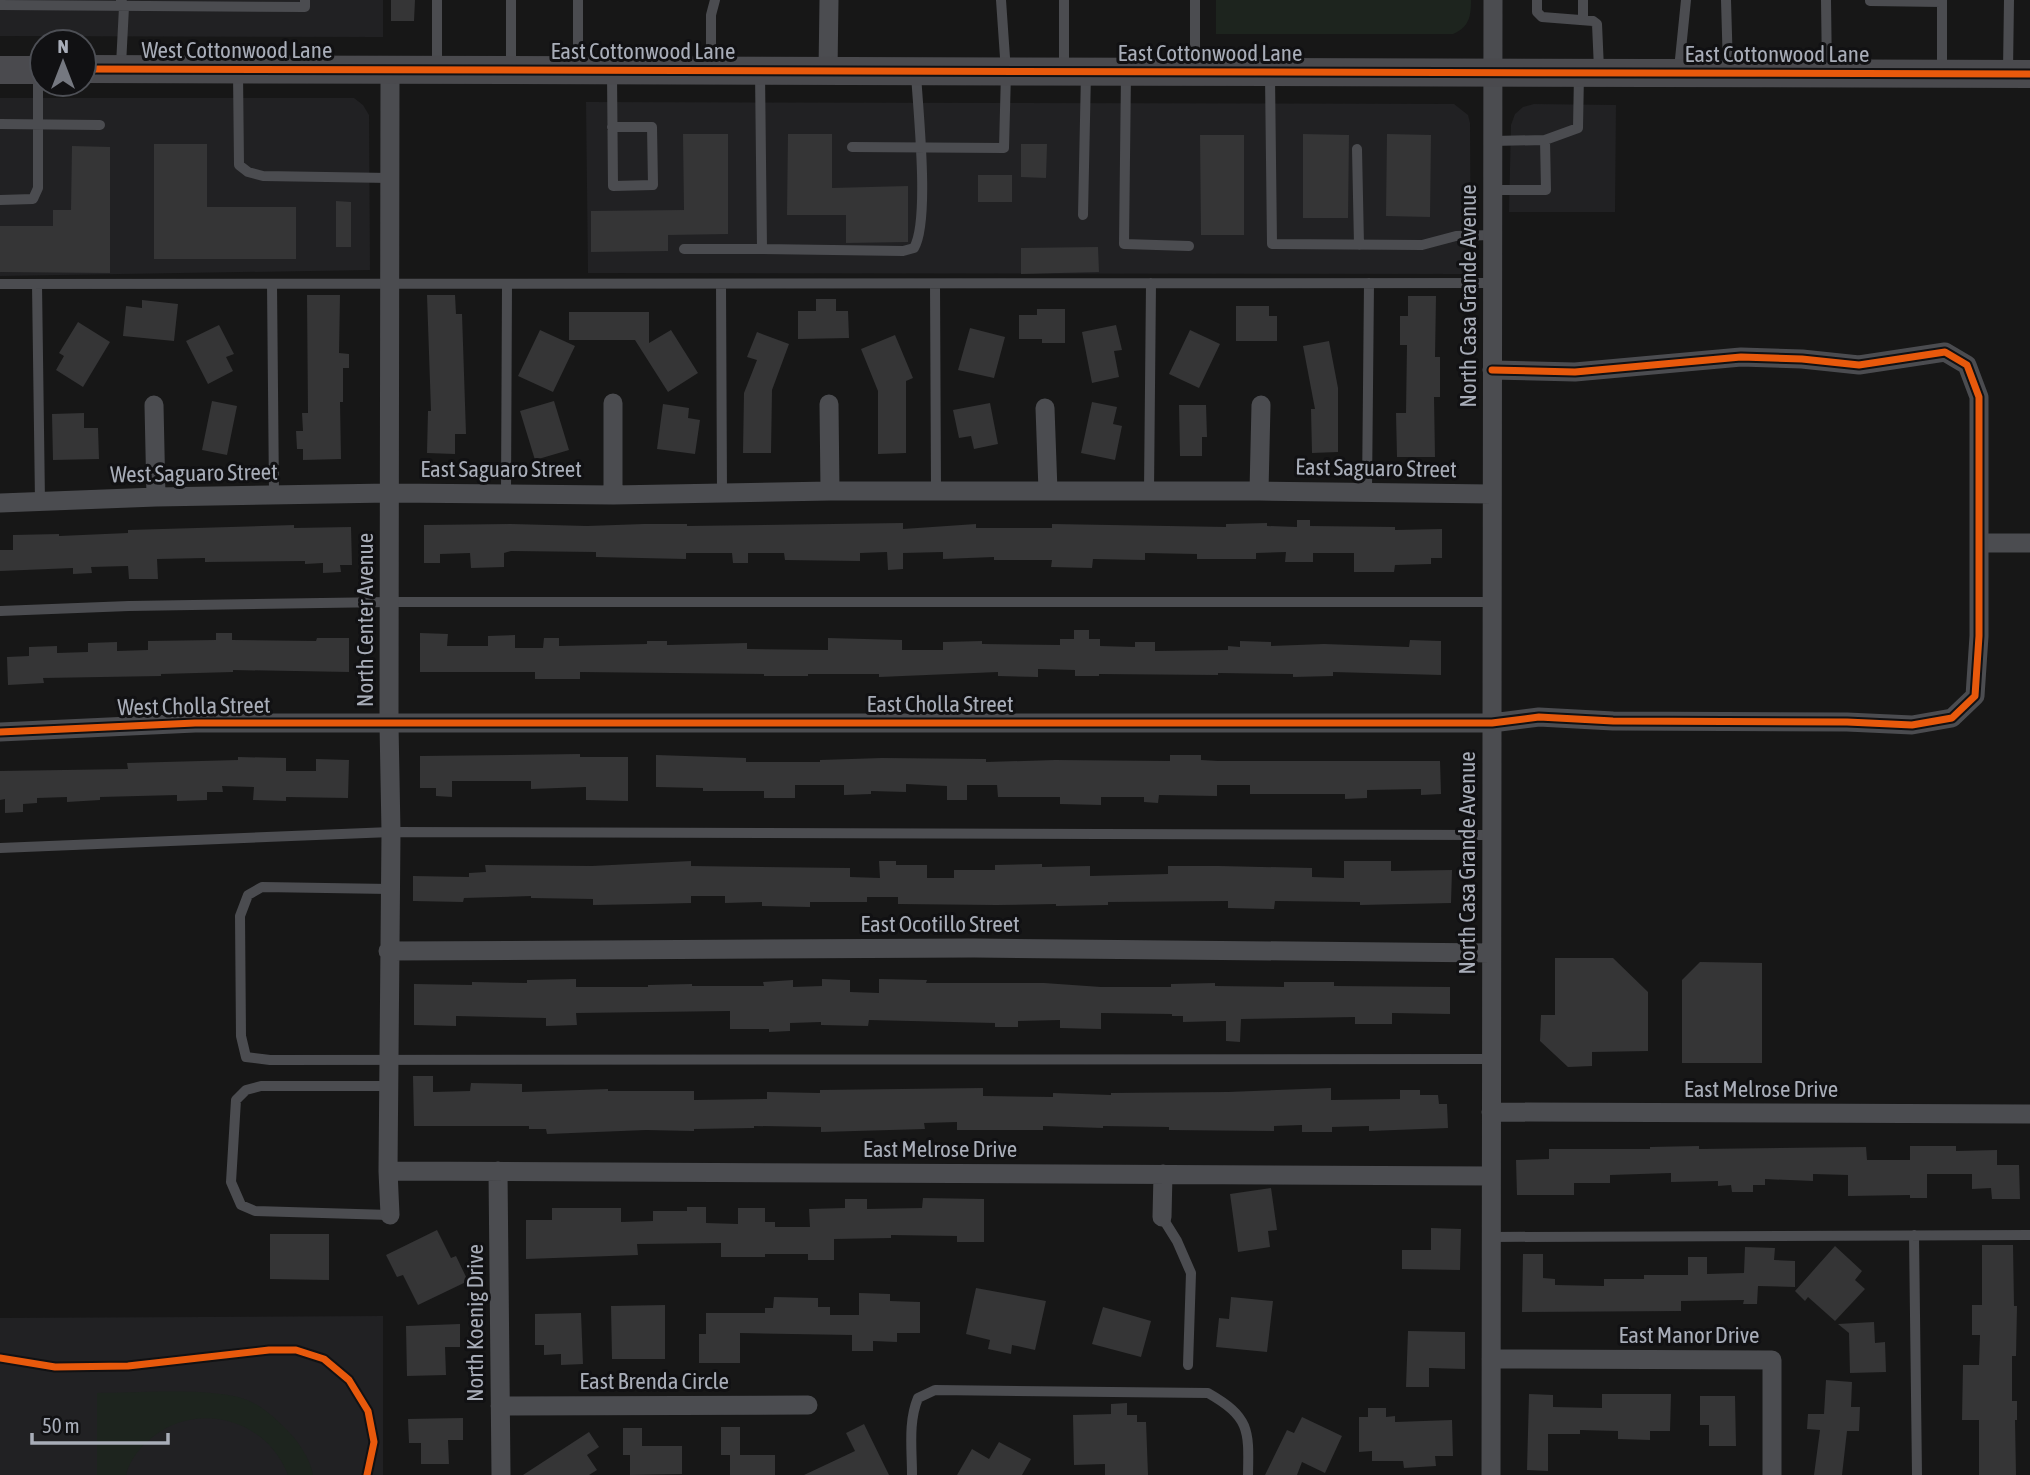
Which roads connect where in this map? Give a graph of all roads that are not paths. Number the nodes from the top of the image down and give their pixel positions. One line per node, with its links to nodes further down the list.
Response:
1 (305, 0): 20 (lane)
2 (437, 0): 28 (lane)
3 (511, 0): 29 (lane)
4 (578, 0): 31 (lane)
5 (715, 0): 33 (lane)
6 (829, 0): 35 (street)
7 (1001, 0): 37 (lane)
8 (1064, 0): 38 (lane)
9 (1195, 0): 40 (lane)
10 (1493, 0): 42 (street, North Casa Grande Avenue)
11 (1537, 0): 22 (lane)
12 (1583, 0): 22 (lane)
13 (1686, 0): 44 (lane)
14 (1726, 0): 45 (lane)
15 (1826, 0): 46 (lane)
16 (2009, 0): 48 (lane)
17 (1870, 1): 18 (lane)
18 (1942, 1): 47 (lane)
19 (24, 3): 20 (lane); 21 (lane)
20 (122, 4): 25 (lane)
21 (0, 5)
22 (1583, 20): 43 (lane)
23 (28, 69): 30 (main road)
24 (98, 69): 25 (main road, West Cottonwood Lane)
25 (121, 69): 26 (main road, West Cottonwood Lane)
26 (238, 69): 27 (main road, West Cottonwood Lane); 59 (lane)
27 (390, 69): 28 (main road, East Cottonwood Lane); 59 (street, North Center Avenue)
28 (437, 69): 29 (main road, East Cottonwood Lane)
29 (511, 69): 31 (main road, East Cottonwood Lane)
30 (0, 70)
31 (578, 70): 32 (main road, East Cottonwood Lane)
32 (611, 70): 33 (main road, East Cottonwood Lane); 53 (lane)
33 (711, 70): 34 (main road, East Cottonwood Lane)
34 (760, 71): 35 (main road, East Cottonwood Lane); 67 (lane)
35 (828, 71): 36 (main road, East Cottonwood Lane)
36 (916, 72): 37 (main road, East Cottonwood Lane); 57 (lane)
37 (1006, 72): 38 (main road, East Cottonwood Lane); 57 (lane)
38 (1075, 72): 39 (main road, East Cottonwood Lane); 62 (lane)
39 (1126, 72): 40 (main road, East Cottonwood Lane); 65 (lane)
40 (1195, 72): 41 (main road, East Cottonwood Lane)
41 (1270, 72): 42 (main road, East Cottonwood Lane); 64 (lane)
42 (1493, 73): 43 (main road, East Cottonwood Lane); 55 (street, North Casa Grande Avenue)
43 (1589, 73): 44 (main road, East Cottonwood Lane); 54 (lane)
44 (1679, 73): 45 (main road, East Cottonwood Lane)
45 (1728, 74): 46 (main road, East Cottonwood Lane)
46 (1826, 74): 47 (main road, East Cottonwood Lane)
47 (1942, 74): 48 (main road, East Cottonwood Lane)
48 (2019, 74)
49 (39, 98): 51 (lane)
50 (0, 124): 51 (lane)
51 (38, 124): 52 (lane); 61 (lane)
52 (100, 125)
53 (612, 127): 53 (lane)
54 (1545, 140): 55 (lane); 60 (lane)
55 (1493, 141): 60 (street, North Casa Grande Avenue)
56 (852, 147): 57 (lane)
57 (920, 148): 67 (lane)
58 (1357, 149): 64 (lane)
59 (390, 178): 74 (street, North Center Avenue)
60 (1492, 190): 63 (street, North Casa Grande Avenue)
61 (0, 200)
62 (1083, 215)
63 (1492, 235): 64 (lane); 70 (street, North Casa Grande Avenue)
64 (1359, 245)
65 (1189, 246)
66 (684, 249): 67 (lane)
67 (762, 249)
68 (1151, 283): 69 (lane); 77 (lane); 87 (lane)
69 (1369, 283): 70 (lane); 89 (lane)
70 (1492, 283): 78 (street, North Casa Grande Avenue)
71 (0, 284): 72 (lane)
72 (37, 284): 73 (lane); 97 (lane)
73 (271, 284): 74 (lane); 94 (lane)
74 (390, 284): 75 (lane); 90 (street, North Center Avenue)
75 (507, 284): 76 (lane); 92 (lane)
76 (721, 284): 77 (lane); 91 (lane)
77 (935, 284): 85 (lane)
78 (1492, 370): 93 (street, North Casa Grande Avenue); 99 (street, East Cholla Street)
79 (613, 403): 95 (street, East Saguaro Street)
80 (830, 404): 84 (street)
81 (154, 405): 96 (street)
82 (1261, 405): 88 (street)
83 (1045, 408): 86 (street)
84 (830, 491): 85 (street, East Saguaro Street); 91 (street, East Saguaro Street)
85 (936, 491): 86 (street, East Saguaro Street)
86 (1048, 491): 87 (street, East Saguaro Street)
87 (1149, 491): 88 (street, East Saguaro Street)
88 (1259, 491): 89 (street, East Saguaro Street)
89 (1367, 492): 93 (street, East Saguaro Street)
90 (389, 493): 92 (street, East Saguaro Street); 94 (street, West Saguaro Street); 101 (street, North Center Avenue)
91 (722, 493): 95 (street, East Saguaro Street)
92 (506, 494): 95 (street, East Saguaro Street)
93 (1492, 494): 102 (street, North Casa Grande Avenue)
94 (274, 495): 96 (street, West Saguaro Street)
95 (613, 495)
96 (156, 497): 97 (street, West Saguaro Street)
97 (40, 502): 98 (street, West Saguaro Street)
98 (0, 503)
99 (1979, 543): 100 (street); 104 (street, East Cholla Street)
100 (2030, 543)
101 (389, 601): 102 (lane); 103 (lane); 105 (street, North Center Avenue)
102 (1492, 602): 104 (street, North Casa Grande Avenue)
103 (0, 611)
104 (1492, 723): 105 (street, East Cholla Street); 108 (street, North Casa Grande Avenue)
105 (389, 724): 106 (street, West Cholla Street); 107 (street, North Center Avenue)
106 (0, 732)
107 (391, 832): 108 (lane); 109 (lane); 110 (street, North Center Avenue)
108 (1492, 835): 112 (street, North Casa Grande Avenue)
109 (0, 848)
110 (390, 889): 111 (street, North Center Avenue); 113 (lane)
111 (388, 951): 112 (street, East Ocotillo Street); 113 (street, North Center Avenue)
112 (1491, 953): 114 (street, North Casa Grande Avenue)
113 (388, 1058): 114 (lane); 115 (street, North Center Avenue)
114 (1491, 1059): 116 (street, North Casa Grande Avenue)
115 (388, 1086): 118 (street, North Center Avenue); 122 (lane)
116 (1491, 1112): 117 (street, East Melrose Drive); 121 (street, North Casa Grande Avenue)
117 (2030, 1114)
118 (388, 1171): 119 (street, East Melrose Drive); 122 (street, North Center Avenue)
119 (498, 1171): 120 (street, East Melrose Drive); 130 (street, North Koenig Drive)
120 (1163, 1174): 121 (street, East Melrose Drive); 123 (street)
121 (1491, 1175): 126 (street, North Casa Grande Avenue)
122 (390, 1215)
123 (1162, 1217): 128 (lane)
124 (1914, 1235): 125 (lane); 126 (lane); 136 (lane)
125 (2030, 1235)
126 (1491, 1237): 127 (street, North Casa Grande Avenue)
127 (1491, 1359): 134 (street, North Casa Grande Avenue); 135 (street, East Manor Drive)
128 (1188, 1365)
129 (807, 1405): 130 (street, East Brenda Circle)
130 (500, 1406): 131 (street, North Koenig Drive)
131 (501, 1475)
132 (912, 1475): 133 (lane)
133 (1248, 1475)
134 (1491, 1475)
135 (1772, 1475)
136 (1917, 1475)

